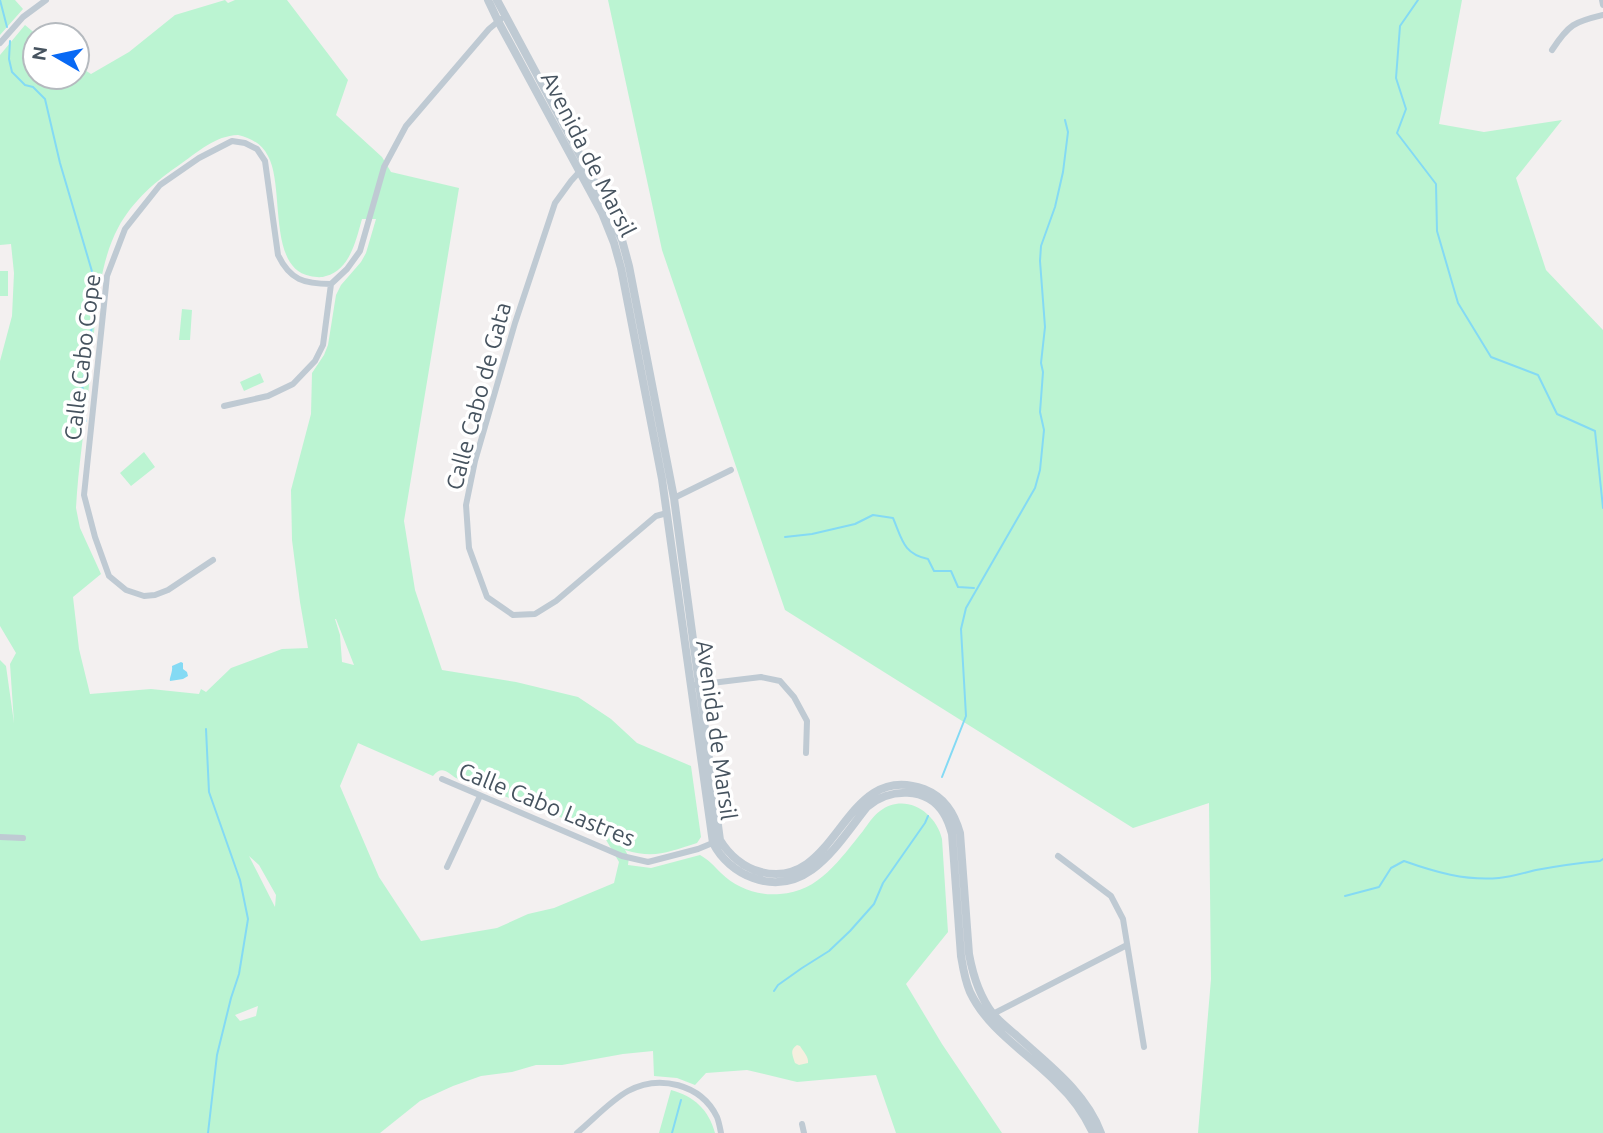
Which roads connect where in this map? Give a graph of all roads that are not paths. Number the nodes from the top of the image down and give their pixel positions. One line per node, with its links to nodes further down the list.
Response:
1 (46, 0): 8 (street)
2 (488, 0): 7 (street, Avenida de Marsil)
3 (496, 0): 7 (street, Avenida de Marsil)
4 (1602, 0): 5 (street)
5 (1603, 5)
6 (1603, 15): 9 (street)
7 (501, 18): 10 (street, Avenida de Marsil); 11 (street)
8 (0, 43)
9 (1552, 50)
10 (583, 168): 14 (street, Avenida de Marsil); 15 (street, Avenida de Marsil); 15 (street, Calle Cabo de Gata)
11 (331, 284): 12 (street); 16 (street, Calle Cabo Cope)
12 (224, 406)
13 (731, 470): 14 (street)
14 (674, 498): 17 (street, Avenida de Marsil)
15 (667, 513): 17 (street, Avenida de Marsil)
16 (213, 560)
17 (696, 685): 18 (street); 23 (street, Avenida de Marsil)
18 (806, 753)
19 (442, 779): 20 (street, Calle Cabo Lastres)
20 (480, 796): 23 (street, Calle Cabo Lastres); 25 (street)
21 (0, 837): 22 (street)
22 (23, 838)
23 (717, 841): 27 (street, Avenida de Marsil)
24 (1058, 856): 26 (street)
25 (447, 867)
26 (1127, 945): 27 (street); 28 (street)
27 (989, 1015): 33 (street, Avenida de Marsil); 34 (street, Avenida de Marsil)
28 (1144, 1047)
29 (802, 1124): 32 (street)
30 (577, 1133): 31 (street)
31 (722, 1133)
32 (804, 1133)
33 (1093, 1133)
34 (1101, 1133)

